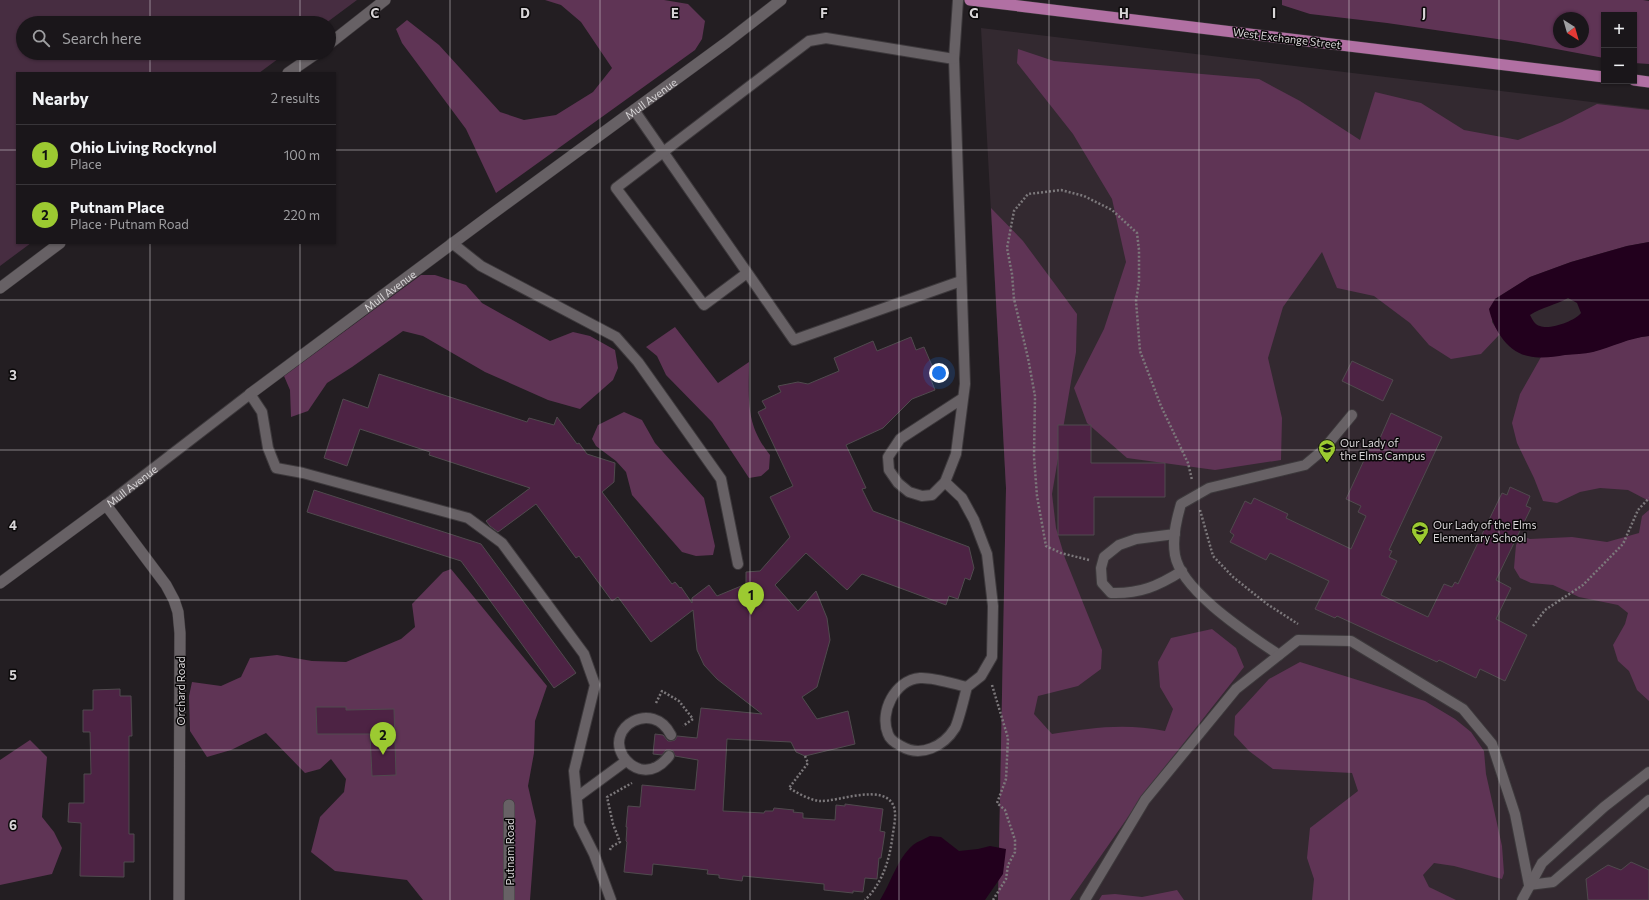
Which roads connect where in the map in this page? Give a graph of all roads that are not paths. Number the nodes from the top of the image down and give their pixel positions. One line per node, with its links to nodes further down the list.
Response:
1 (385, 0): 5 (street)
2 (781, 0): 12 (street, Mull Avenue)
3 (958, 0): 6 (lane)
4 (970, 0): 9 (main road, West Exchange Street)
5 (336, 38)
6 (954, 59): 13 (lane); 17 (lane)
7 (307, 60): 8 (street)
8 (289, 72)
9 (1601, 77)
10 (1637, 80): 11 (main road)
11 (1649, 82)
12 (634, 110): 13 (lane); 14 (street, Mull Avenue)
13 (663, 152): 16 (lane); 16 (lane)
14 (452, 243): 19 (street, Mull Avenue); 25 (lane)
15 (59, 244): 18 (street)
16 (747, 273): 17 (lane)
17 (961, 282): 20 (lane)
18 (0, 288)
19 (250, 394): 23 (lane, Mull Avenue); 34 (lane)
20 (963, 398): 22 (lane); 22 (lane)
21 (1352, 415): 24 (lane)
22 (945, 482): 29 (lane)
23 (106, 505): 27 (street, Mull Avenue); 38 (street, Orchard Road)
24 (1174, 534): 26 (lane); 26 (lane)
25 (738, 564)
26 (1182, 571): 28 (lane)
27 (0, 583)
28 (1279, 655): 37 (lane); 41 (lane)
29 (968, 687): 29 (lane)
30 (671, 735): 32 (lane)
31 (669, 756): 32 (lane)
32 (626, 761): 34 (lane)
33 (1649, 772): 37 (lane)
34 (577, 796): 40 (lane)
35 (1649, 800): 37 (lane)
36 (509, 805): 39 (street, Putnam Road)
37 (1529, 885): 42 (lane)
38 (179, 900)
39 (508, 900)
40 (611, 900)
41 (1085, 900)
42 (1522, 900)

